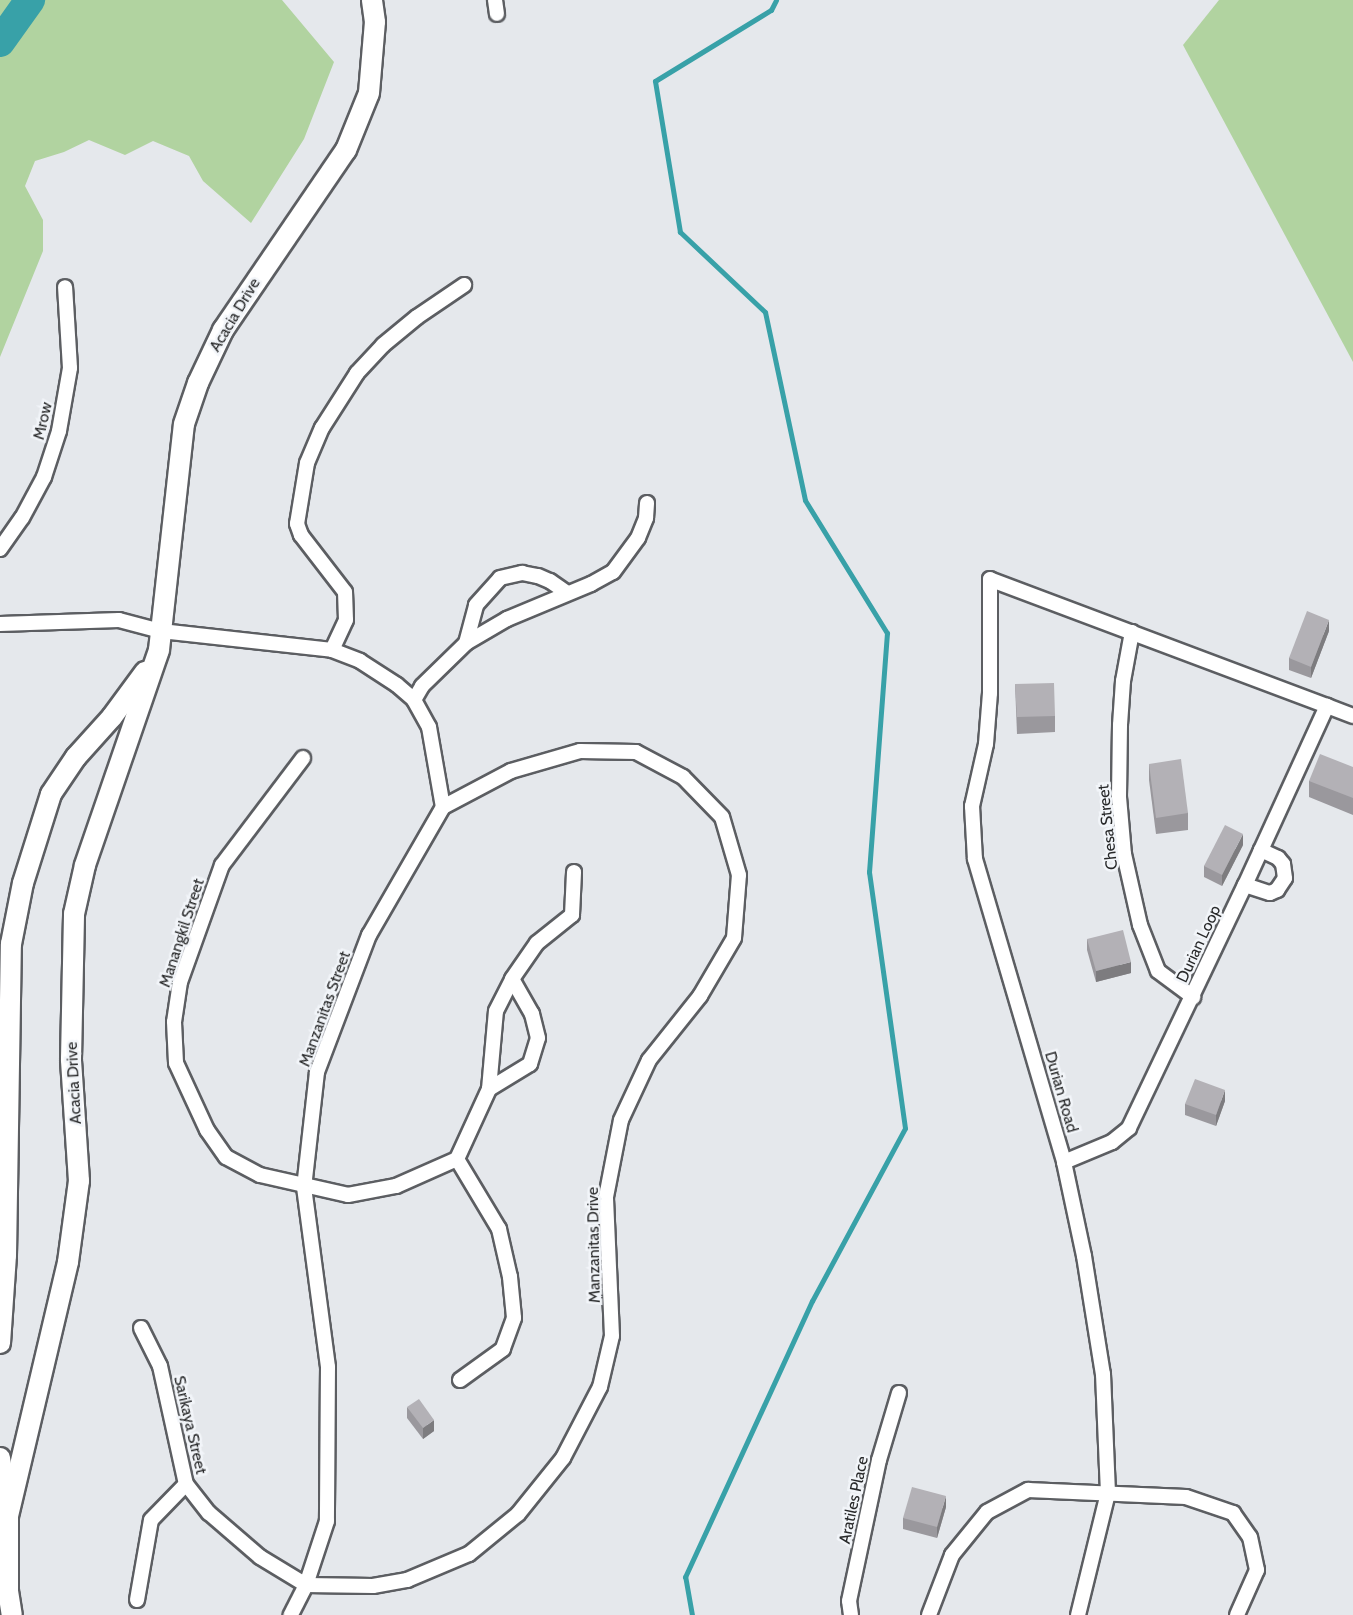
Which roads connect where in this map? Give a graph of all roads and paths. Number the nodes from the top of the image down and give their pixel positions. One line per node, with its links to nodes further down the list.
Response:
1 (372, 0): 10 (street, Acacia Drive)
2 (495, 0): 3 (street)
3 (497, 14)
4 (464, 285): 13 (street)
5 (65, 287): 7 (street, Mrow)
6 (646, 502): 8 (street)
7 (0, 549)
8 (567, 593): 12 (street); 12 (street)
9 (0, 624): 10 (street)
10 (161, 631): 13 (street); 14 (street, Acacia Drive)
11 (1132, 632): 16 (street); 24 (street, Chesa Street); 27 (street, Durian Road)
12 (466, 643): 15 (street)
13 (332, 650): 15 (street)
14 (158, 656): 30 (street); 36 (street, Acacia Drive)
15 (414, 700): 19 (street)
16 (1327, 706): 17 (street); 20 (street, Durian Loop)
17 (1353, 716)
18 (303, 758): 28 (street, Manangkil Street)
19 (443, 807): 28 (street, Manzanitas Street); 37 (street, Manzanitas Drive)
20 (1261, 850): 22 (street, Durian Loop); 22 (street)
21 (574, 872): 23 (street)
22 (1245, 885): 24 (street, Durian Loop)
23 (512, 979): 25 (street); 25 (street)
24 (1193, 997): 27 (street, Durian Loop)
25 (489, 1089): 26 (street)
26 (457, 1159): 28 (street, Manangkil Street); 31 (street)
27 (1064, 1162): 35 (street, Durian Road)
28 (304, 1187): 37 (street, Manzanitas Street)
29 (141, 1328): 34 (street, Sarikaya Street)
30 (0, 1343)
31 (460, 1380)
32 (899, 1393): 41 (street, Aratiles Place)
33 (0, 1458): 36 (street, Acacia Drive)
34 (186, 1484): 37 (street, Sarikaya Street); 38 (street)
35 (1108, 1493): 42 (street); 43 (street, Durian Road); 44 (street)
36 (8, 1516): 39 (street, Acacia Drive)
37 (306, 1585): 40 (street, Manzanitas Street)
38 (137, 1600)
39 (12, 1615)
40 (291, 1615)
41 (850, 1615)
42 (929, 1615)
43 (1078, 1615)
44 (1237, 1615)

